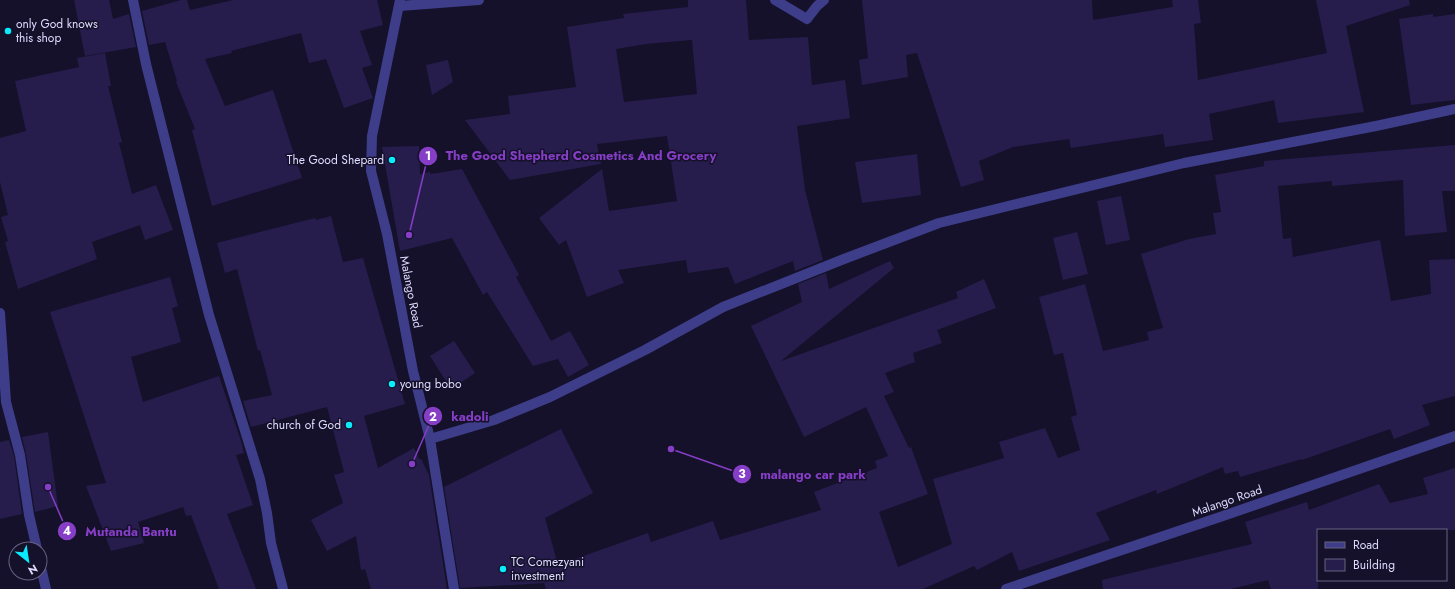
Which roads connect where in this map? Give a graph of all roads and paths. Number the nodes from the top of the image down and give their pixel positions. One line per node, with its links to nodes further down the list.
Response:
1 (133, 0): 12 (street)
2 (479, 0): 5 (street)
3 (775, 0): 4 (street)
4 (824, 0)
5 (400, 3): 10 (street, Malango Road)
6 (1455, 110): 10 (street)
7 (0, 312): 8 (street)
8 (3, 403): 11 (street)
9 (1455, 436): 14 (street, Malango Road)
10 (430, 439): 13 (street, Malango Road)
11 (35, 541)
12 (283, 589)
13 (454, 589)
14 (1006, 589)

